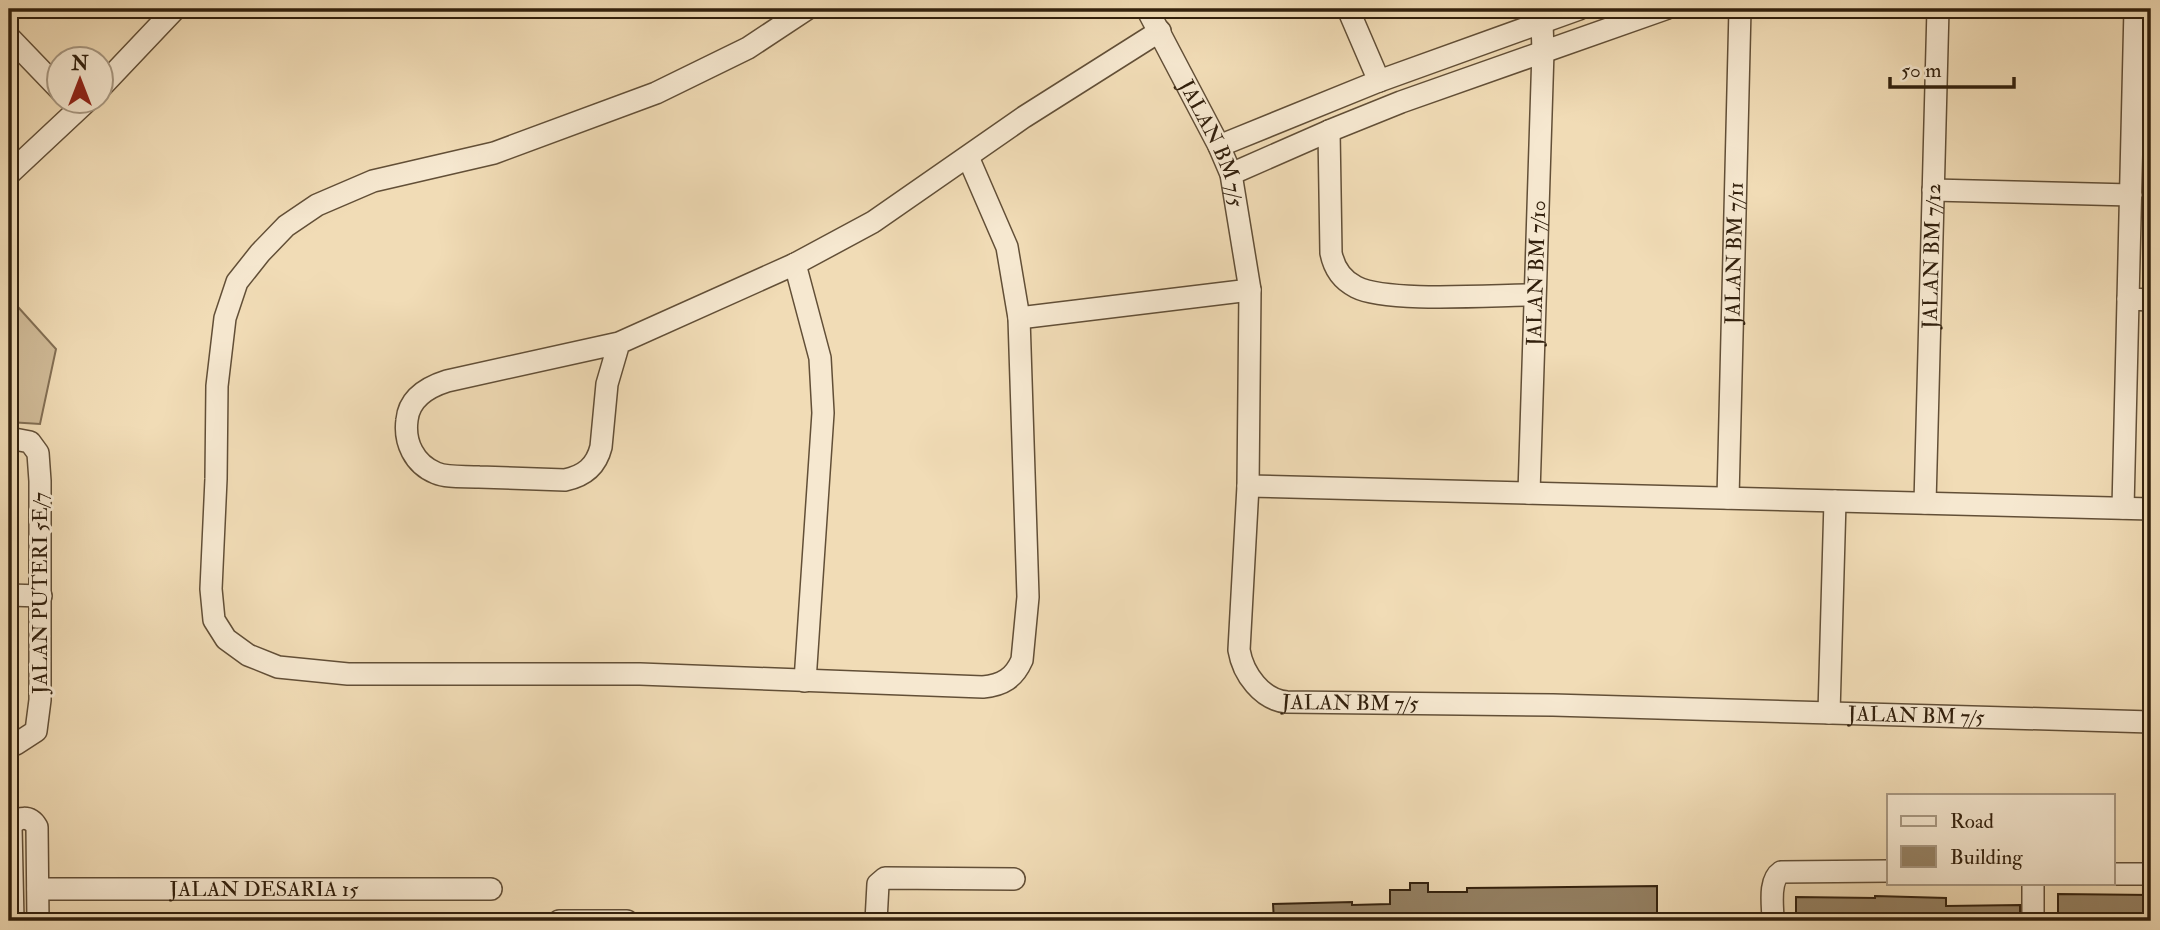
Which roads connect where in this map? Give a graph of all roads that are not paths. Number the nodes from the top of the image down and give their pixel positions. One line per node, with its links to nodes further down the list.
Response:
1 (175, 9): 14 (street)
2 (807, 9): 42 (street)
3 (1147, 9): 11 (street, JALAN BM 7/5)
4 (1348, 9): 16 (street)
5 (1579, 9): 10 (street)
6 (1665, 9): 13 (street)
7 (1740, 9): 35 (street, JALAN BM 7/11)
8 (1938, 9): 23 (street, JALAN BM 7/12)
9 (2135, 9): 24 (street)
10 (1543, 16): 13 (street, JALAN BM 7/10); 16 (street)
11 (1160, 31): 19 (street, JALAN BM 7/5); 20 (street)
12 (9, 37): 15 (street)
13 (1543, 51): 18 (street); 27 (street, JALAN BM 7/10)
14 (116, 71)
15 (46, 75)
16 (1379, 81): 19 (street)
17 (66, 116): 21 (street)
18 (1329, 131): 22 (street); 27 (street)
19 (1219, 146): 22 (street, JALAN BM 7/5)
20 (968, 157): 25 (street); 30 (street)
21 (9, 174)
22 (1231, 174): 26 (street, JALAN BM 7/5)
23 (1933, 190): 24 (street); 37 (street, JALAN BM 7/12)
24 (2131, 195): 28 (street)
25 (795, 264): 31 (street); 42 (street)
26 (1250, 290): 30 (street); 33 (street, JALAN BM 7/5)
27 (1534, 295): 34 (street, JALAN BM 7/10)
28 (2128, 299): 29 (street); 38 (street)
29 (2151, 300)
30 (1019, 318): 42 (street)
31 (619, 343): 31 (street)
32 (11, 438): 41 (street, JALAN PUTERI 5E/7)
33 (1248, 486): 34 (street); 43 (street, JALAN BM 7/5)
34 (1529, 493): 35 (street)
35 (1728, 498): 36 (street)
36 (1835, 501): 37 (street); 43 (street)
37 (1925, 503): 38 (street)
38 (2123, 508): 39 (street)
39 (2151, 509)
40 (9, 595): 41 (street)
41 (41, 596): 45 (street, JALAN PUTERI 5E/7)
42 (805, 681)
43 (1829, 713): 44 (street, JALAN BM 7/5)
44 (2151, 722)
45 (9, 745)
46 (1887, 871): 58 (street)
47 (2114, 874): 48 (street)
48 (2151, 874)
49 (1014, 879): 57 (street)
50 (2033, 884): 59 (street)
51 (38, 889): 52 (street, JALAN DESARIA 15); 53 (street); 54 (street)
52 (491, 889)
53 (13, 921)
54 (38, 921)
55 (559, 921): 56 (street)
56 (627, 921)
57 (876, 921)
58 (1773, 921)
59 (2033, 921)

